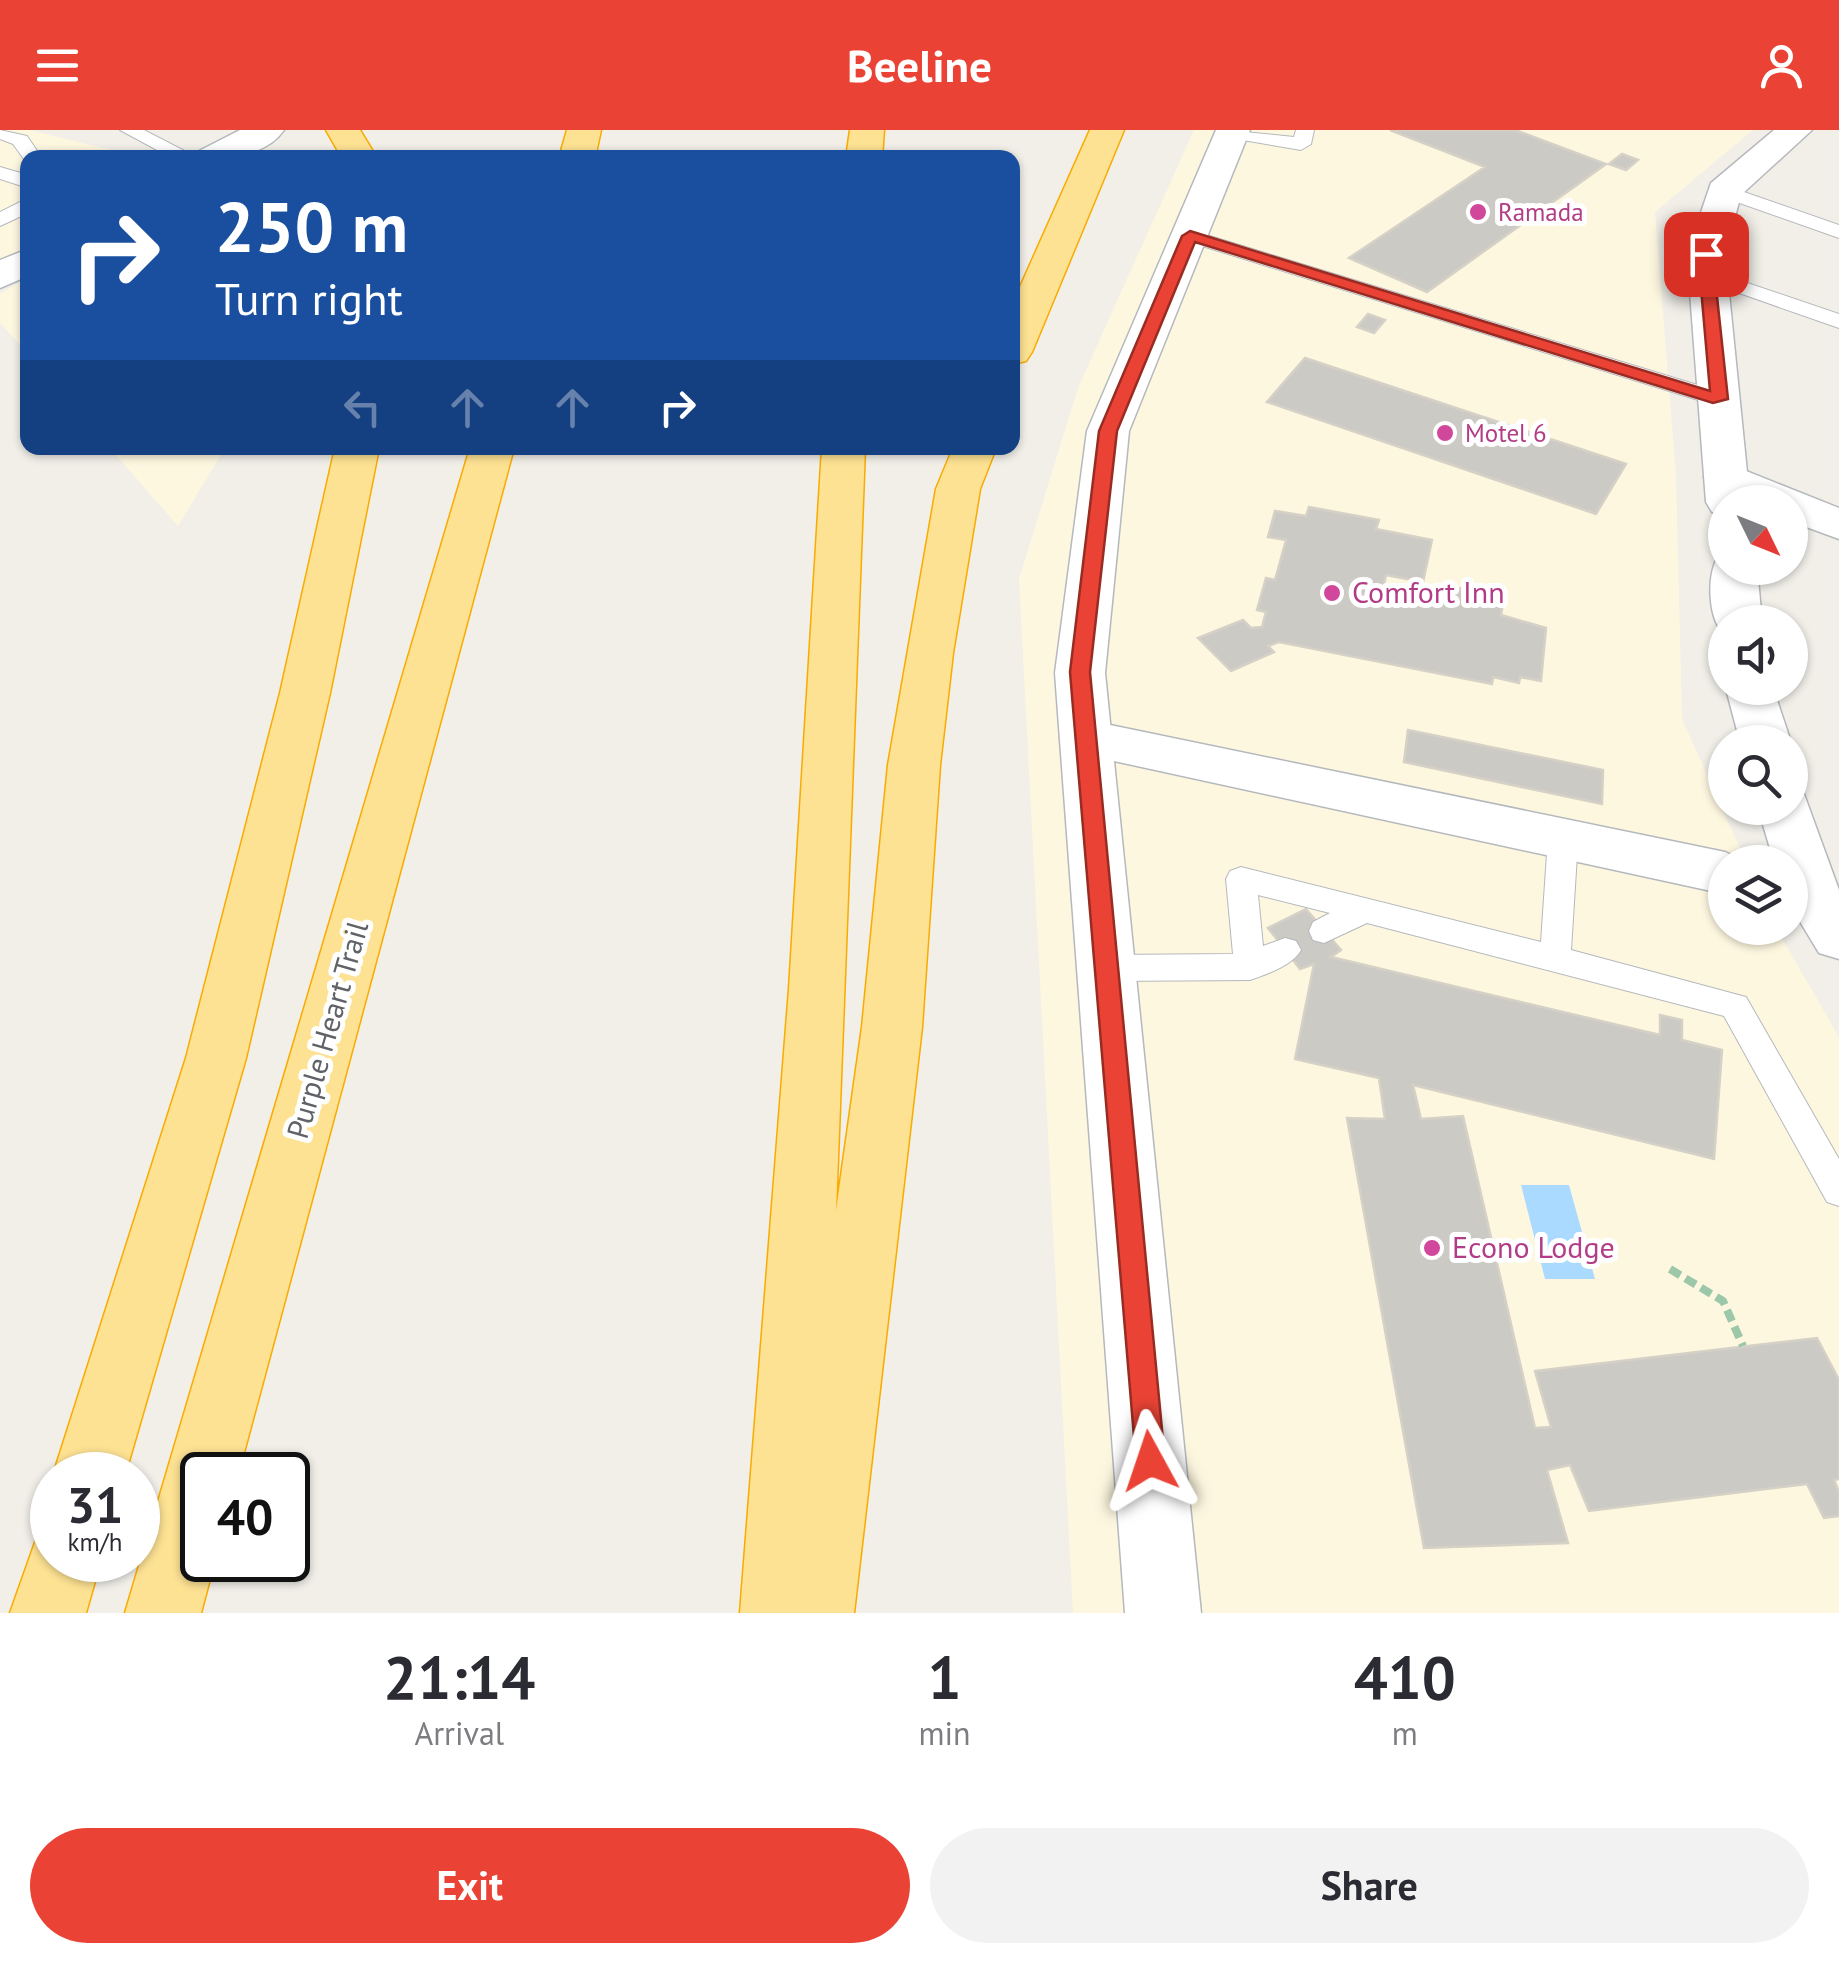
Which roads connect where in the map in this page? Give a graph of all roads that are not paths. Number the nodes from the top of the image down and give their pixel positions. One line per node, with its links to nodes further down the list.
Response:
1 (130, 130): 9 (lane)
2 (267, 130): 10 (street)
3 (1107, 130): 16 (highway)
4 (1305, 130): 7 (lane)
5 (1795, 130): 11 (street)
6 (0, 132): 8 (lane)
7 (1233, 132): 13 (street)
8 (27, 150)
9 (172, 150)
10 (226, 150)
11 (1724, 190): 12 (lane); 14 (street)
12 (1839, 232)
13 (1190, 236): 17 (lane); 25 (street)
14 (1708, 276): 15 (lane); 17 (street)
15 (1839, 321)
16 (1020, 333)
17 (1719, 399): 22 (street)
18 (356, 455): 37 (highway)
19 (490, 455): 40 (highway, Purple Heart Trail)
20 (843, 455): 41 (highway)
21 (971, 455): 42 (highway)
22 (1727, 485)
23 (1808, 511): 24 (street)
24 (1839, 524)
25 (1086, 738): 27 (street); 35 (street)
26 (1791, 825): 29 (street)
27 (1564, 838): 28 (street); 33 (lane)
28 (1708, 869)
29 (1813, 905)
30 (1364, 910): 31 (lane); 33 (lane); 34 (lane)
31 (1324, 931)
32 (1286, 950): 34 (lane)
33 (1554, 958): 36 (lane)
34 (1250, 967): 35 (lane)
35 (1109, 968): 43 (street)
36 (1839, 1191)
37 (96, 1452)
38 (57, 1582): 39 (highway)
39 (48, 1613)
40 (163, 1613)
41 (778, 1613)
42 (816, 1613)
43 (1163, 1613)

